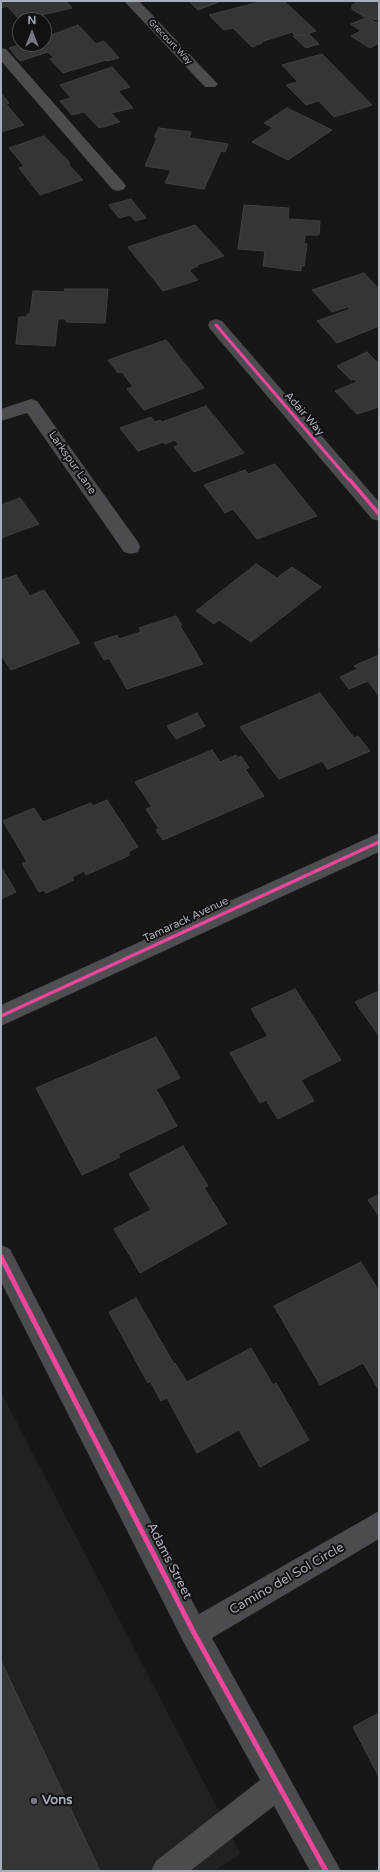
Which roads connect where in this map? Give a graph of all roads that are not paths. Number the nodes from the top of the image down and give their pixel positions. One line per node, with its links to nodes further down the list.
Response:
1 (130, 1): 3 (street, Grecourt Way)
2 (1, 52): 4 (street)
3 (210, 84)
4 (118, 186)
5 (216, 325): 7 (street, Adair Way)
6 (1, 415): 8 (street, Larkspur Lane)
7 (379, 514)
8 (130, 547)
9 (379, 842): 10 (main road, Tamarack Avenue)
10 (1, 1016)
11 (1, 1257): 13 (street, Adams Street)
12 (379, 1524): 13 (street, Camino del Sol Circle)
13 (194, 1633): 14 (street, Adams Street)
14 (278, 1784): 15 (street); 16 (street, Adams Street)
15 (166, 1871)
16 (326, 1871)

